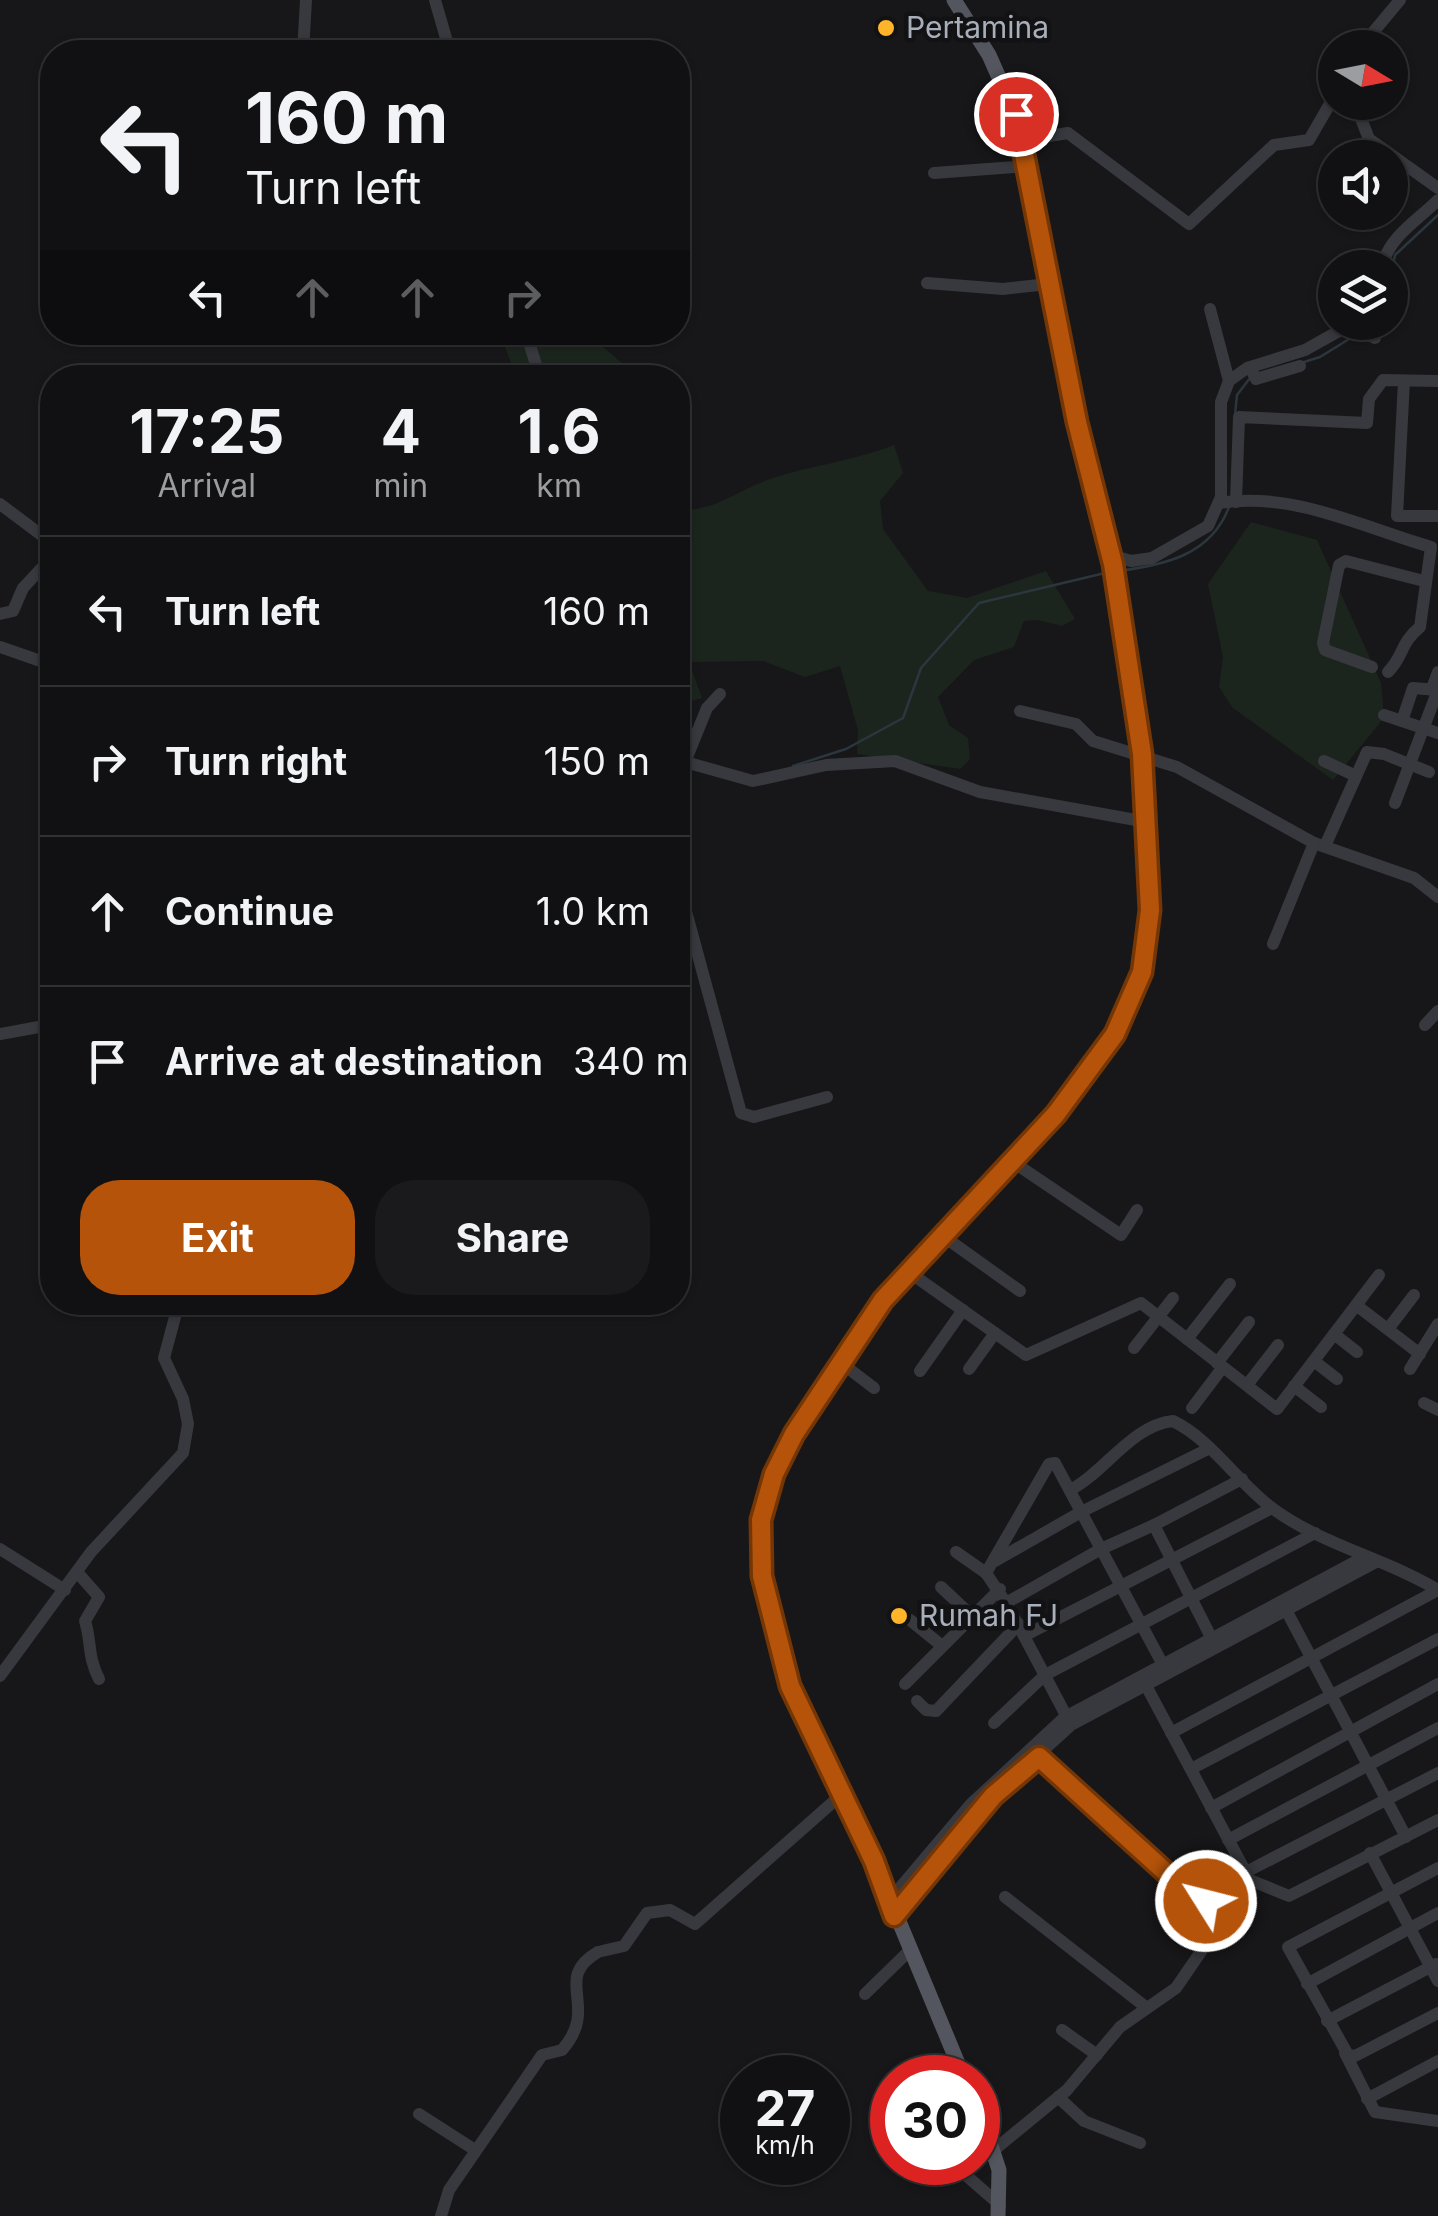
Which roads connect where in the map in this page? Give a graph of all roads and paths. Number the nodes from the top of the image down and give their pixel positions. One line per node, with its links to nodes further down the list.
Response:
1 (306, 0): 6 (street)
2 (435, 0): 7 (street)
3 (954, 0): 10 (main road)
4 (1400, 0): 5 (street)
5 (1375, 30)
6 (304, 40)
7 (447, 40)
8 (1322, 120): 10 (street)
9 (1362, 120): 13 (street)
10 (1024, 140): 11 (main road)
11 (1027, 166): 12 (street); 17 (main road)
12 (934, 173)
13 (1438, 188)
14 (1438, 200): 15 (street)
15 (1386, 250)
16 (927, 283): 17 (street)
17 (1048, 284): 30 (main road)
18 (1210, 309): 22 (street)
19 (1327, 340): 21 (street)
20 (1300, 366): 21 (street)
21 (1252, 372): 22 (street)
22 (1229, 381): 25 (street)
23 (1404, 381): 24 (street); 25 (street); 27 (street)
24 (1438, 381)
25 (1226, 502): 29 (street); 30 (street)
26 (0, 504): 28 (street)
27 (1438, 516)
28 (40, 534)
29 (1434, 548): 32 (street)
30 (1112, 560): 47 (main road)
31 (40, 570): 33 (street)
32 (1424, 581): 36 (street); 37 (street)
33 (0, 614)
34 (0, 647): 35 (street)
35 (40, 661)
36 (1372, 667)
37 (1388, 672)
38 (1438, 672): 39 (street)
39 (1436, 689): 43 (street); 44 (street)
40 (720, 694): 46 (street)
41 (1020, 712): 47 (street)
42 (1384, 715): 43 (street)
43 (1402, 721): 44 (street)
44 (1421, 728): 45 (street); 50 (street)
45 (1438, 733)
46 (690, 743)
47 (1142, 754): 54 (main road); 55 (street)
48 (1324, 760): 52 (street)
49 (690, 764): 54 (street)
50 (1411, 765): 51 (street); 52 (street); 53 (street)
51 (1429, 772)
52 (1356, 776): 55 (street)
53 (1395, 803)
54 (1147, 822): 64 (main road)
55 (1319, 844): 56 (street); 58 (street)
56 (1438, 897)
57 (690, 927): 63 (street)
58 (1273, 944)
59 (1438, 1011): 60 (street)
60 (1425, 1026)
61 (40, 1027): 62 (street)
62 (0, 1034)
63 (826, 1098)
64 (1012, 1162): 65 (street); 66 (main road)
65 (1137, 1210)
66 (943, 1236): 67 (main road); 70 (street)
67 (909, 1272): 74 (street); 88 (main road)
68 (1379, 1275): 73 (street)
69 (1230, 1284): 82 (street)
70 (1020, 1291)
71 (1414, 1295): 79 (street)
72 (1173, 1298): 76 (street)
73 (1356, 1305): 79 (street); 81 (street)
74 (963, 1310): 80 (street); 92 (street)
75 (176, 1315): 114 (street)
76 (1158, 1316): 80 (street); 82 (street); 84 (street)
77 (1248, 1322): 89 (street)
78 (1438, 1324): 86 (street)
79 (1388, 1329): 86 (street)
80 (995, 1333): 90 (street)
81 (1334, 1334): 85 (street); 87 (street)
82 (1187, 1339): 89 (street)
83 (1278, 1345): 94 (street)
84 (1134, 1348)
85 (1357, 1352)
86 (1420, 1354): 91 (street)
87 (1314, 1361): 93 (street); 95 (street)
88 (840, 1362): 96 (street); 148 (main road)
89 (1220, 1365): 94 (street); 99 (street)
90 (970, 1369)
91 (1410, 1370)
92 (920, 1371)
93 (1337, 1379)
94 (1247, 1385): 95 (street)
95 (1294, 1386): 98 (street)
96 (874, 1388)
97 (1424, 1403): 100 (street)
98 (1321, 1407)
99 (1192, 1408)
100 (1438, 1410)
101 (1210, 1448): 102 (street); 103 (street); 105 (street)
102 (1242, 1479): 104 (street); 106 (street)
103 (1070, 1490): 105 (street); 113 (street)
104 (1272, 1508): 107 (street); 112 (street)
105 (1081, 1512): 109 (street); 113 (street)
106 (1154, 1525): 109 (street); 112 (street)
107 (1315, 1533): 111 (street); 119 (street)
108 (0, 1549): 118 (street)
109 (1100, 1549): 115 (street); 120 (street)
110 (956, 1552): 113 (street)
111 (1370, 1559): 121 (street); 129 (street)
112 (1170, 1560): 115 (street); 119 (street)
113 (988, 1568): 117 (street)
114 (77, 1572): 118 (street); 133 (street)
115 (1118, 1586): 124 (street); 125 (street)
116 (940, 1587): 122 (street)
117 (1000, 1588): 120 (street); 122 (street)
118 (66, 1590): 132 (street)
119 (1189, 1600): 124 (street); 127 (street)
120 (1006, 1603): 125 (street)
121 (1284, 1606): 127 (street); 129 (street)
122 (972, 1616): 128 (street)
123 (910, 1620): 128 (street)
124 (1142, 1625): 130 (street); 131 (street)
125 (1022, 1630): 131 (street); 138 (street)
126 (1438, 1639): 137 (street)
127 (1215, 1643): 130 (street); 134 (street)
128 (941, 1646): 135 (street)
129 (1310, 1659): 137 (street); 143 (street)
130 (1163, 1665): 134 (street)
131 (1045, 1675): 139 (street); 140 (street)
132 (0, 1676)
133 (99, 1679)
134 (1143, 1680): 139 (street); 143 (street)
135 (904, 1684)
136 (1438, 1684): 142 (street)
137 (1330, 1697): 142 (street); 146 (street)
138 (917, 1701)
139 (1068, 1721): 144 (street); 160 (street)
140 (994, 1724)
141 (1438, 1728): 145 (street)
142 (1348, 1732): 145 (street); 150 (street)
143 (1172, 1733): 146 (street)
144 (1039, 1757): 158 (street); 160 (street)
145 (1367, 1765): 149 (street); 153 (street)
146 (1191, 1769): 150 (street)
147 (1438, 1773): 149 (street)
148 (841, 1795): 160 (main road); 182 (street)
149 (1386, 1801): 152 (street); 156 (street)
150 (1211, 1808): 153 (street)
151 (1438, 1820): 152 (street)
152 (1406, 1837): 154 (street)
153 (1228, 1840): 156 (street)
154 (1370, 1853): 156 (street); 157 (street)
155 (1438, 1868): 157 (street)
156 (1248, 1876): 158 (street)
157 (1390, 1891): 162 (street); 166 (street)
158 (1242, 1896): 168 (street)
159 (1005, 1897): 168 (street)
160 (891, 1909): 163 (main road)
161 (1438, 1912): 162 (street)
162 (1409, 1927): 164 (street); 166 (street)
163 (908, 1952): 167 (street); 174 (main road)
164 (1434, 1965): 165 (street); 170 (street)
165 (1438, 1982)
166 (1307, 1984): 170 (street)
167 (866, 1994)
168 (1147, 2008): 173 (street)
169 (1438, 2013): 172 (street)
170 (1327, 2021): 172 (street)
171 (1062, 2030): 173 (street)
172 (1344, 2051): 177 (street)
173 (1097, 2054): 176 (street)
174 (954, 2055)
175 (1438, 2061): 177 (street)
176 (1058, 2097): 180 (street); 181 (street)
177 (1367, 2099): 179 (street)
178 (419, 2114): 182 (street)
179 (1438, 2120)
180 (1140, 2143)
181 (1000, 2145)
182 (475, 2150): 186 (street)
183 (974, 2185): 185 (street)
184 (997, 2185): 185 (main road)
185 (999, 2211)
186 (441, 2216)

